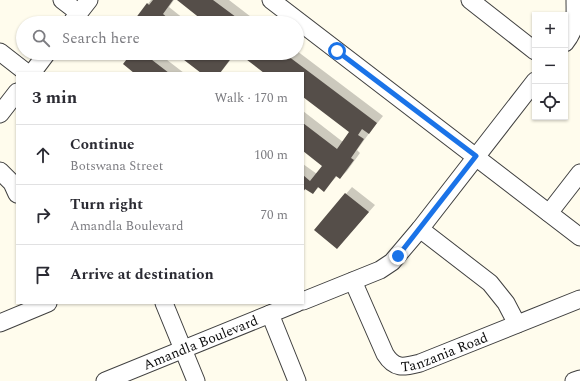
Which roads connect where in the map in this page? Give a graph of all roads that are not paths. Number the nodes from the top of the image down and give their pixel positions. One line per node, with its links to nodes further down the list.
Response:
1 (62, 0): 5 (street)
2 (271, 0): 6 (street)
3 (470, 0): 9 (street)
4 (575, 0): 8 (street)
5 (79, 12)
6 (292, 16)
7 (304, 25): 17 (street)
8 (568, 40)
9 (532, 49)
10 (0, 52): 12 (street)
11 (42, 60): 13 (street)
12 (26, 72)
13 (33, 72)
14 (533, 84): 17 (street)
15 (16, 93): 16 (street)
16 (0, 114)
17 (476, 156): 21 (street); 22 (street)
18 (0, 171): 20 (street)
19 (580, 173): 21 (street)
20 (16, 192)
21 (549, 213): 23 (street)
22 (420, 229): 24 (street); 32 (street)
23 (580, 237)
24 (353, 281): 26 (street); 32 (street, Tanzania Road)
25 (580, 299): 32 (street, Tanzania Road)
26 (304, 301)
27 (46, 304): 31 (street)
28 (164, 304): 33 (street)
29 (295, 304): 30 (street, Amandla Boulevard)
30 (270, 314): 33 (street, Amandla Boulevard); 37 (street)
31 (0, 323)
32 (517, 324)
33 (183, 349): 35 (street, Amandla Boulevard); 36 (street)
34 (580, 379): 38 (street)
35 (105, 381)
36 (196, 381)
37 (297, 381)
38 (574, 381)

